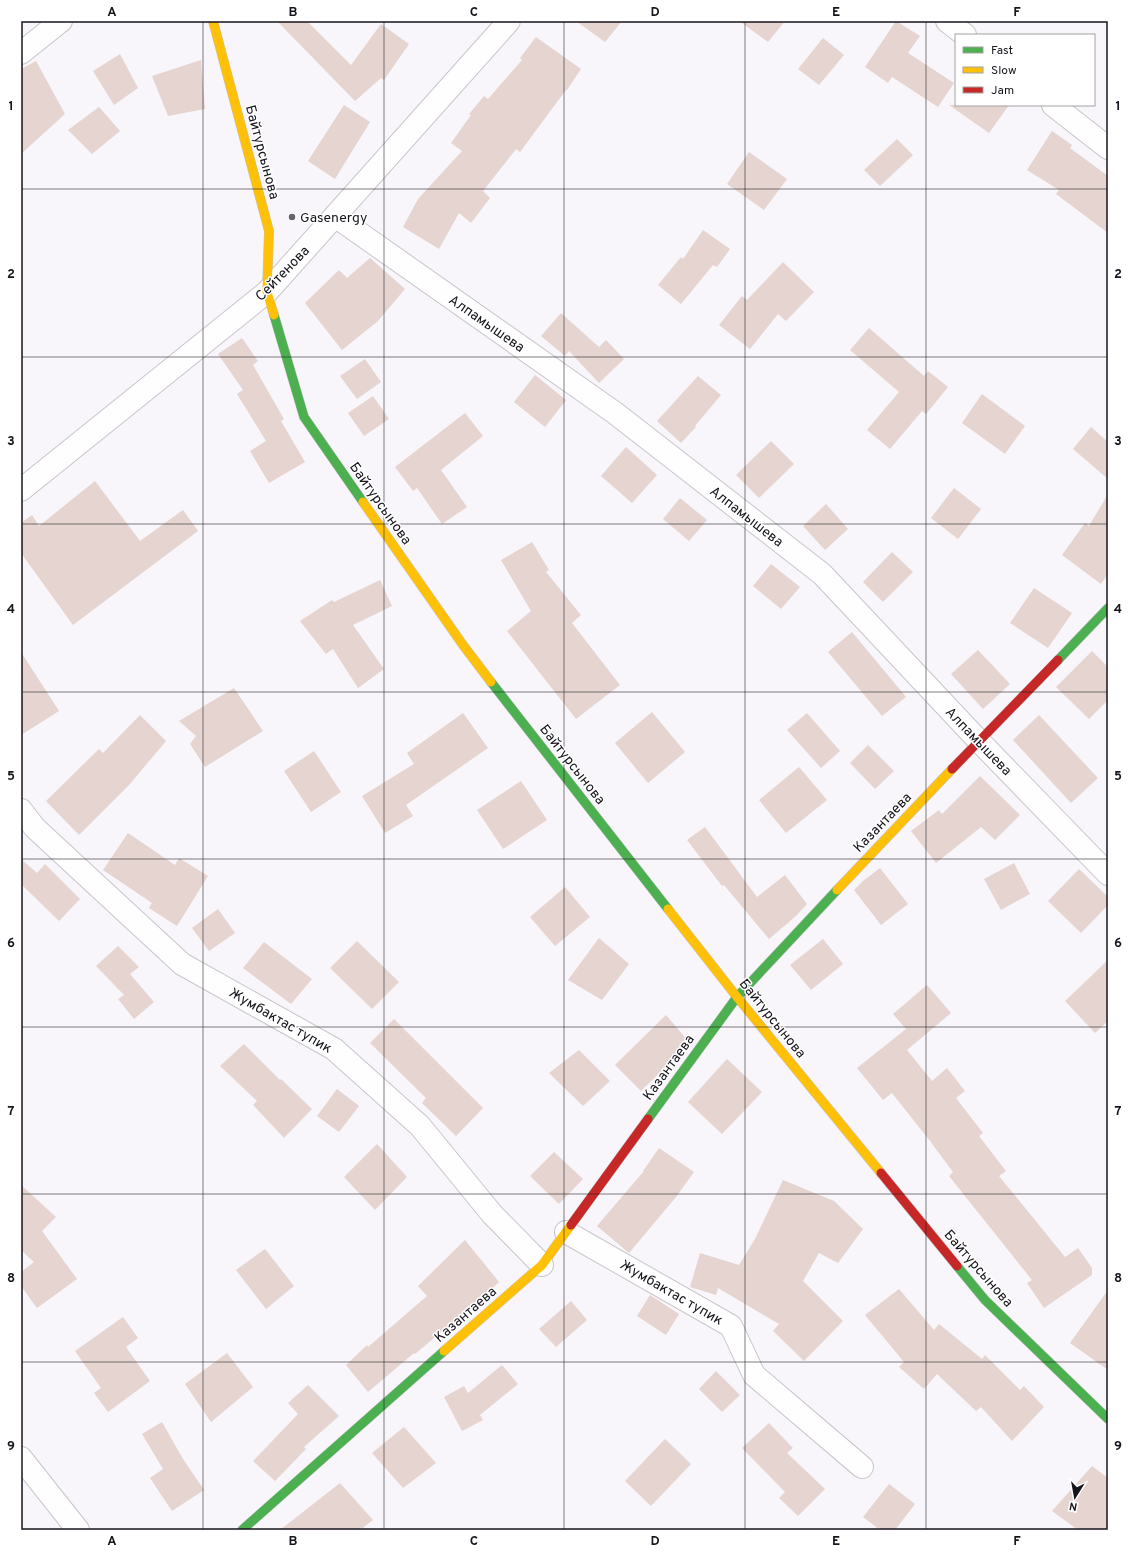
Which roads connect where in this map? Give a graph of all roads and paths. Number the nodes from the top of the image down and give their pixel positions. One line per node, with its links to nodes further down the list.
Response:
1 (61, 21): 6 (street)
2 (213, 21): 10 (main road, Байтурсынова)
3 (509, 21): 9 (street, Сейтенова)
4 (948, 21): 5 (street)
5 (964, 34)
6 (21, 53)
7 (1054, 106): 8 (street)
8 (1108, 148)
9 (335, 216): 10 (street, Сейтенова); 13 (street, Алпамышева)
10 (267, 292): 11 (street, Сейтенова); 16 (main road, Байтурсынова)
11 (21, 490)
12 (1107, 610): 13 (main road, Казантаева)
13 (979, 741): 15 (street, Алпамышева); 16 (main road, Казантаева)
14 (21, 810): 18 (street, Жумбактас тупик)
15 (1108, 874)
16 (737, 997): 17 (main road, Казантаева); 19 (main road, Байтурсынова)
17 (566, 1232): 18 (main road, Казантаева); 21 (street, Жумбактас тупик)
18 (542, 1264): 23 (main road, Казантаева)
19 (1108, 1419)
20 (21, 1458): 22 (street)
21 (862, 1468)
22 (78, 1530)
23 (242, 1530)

